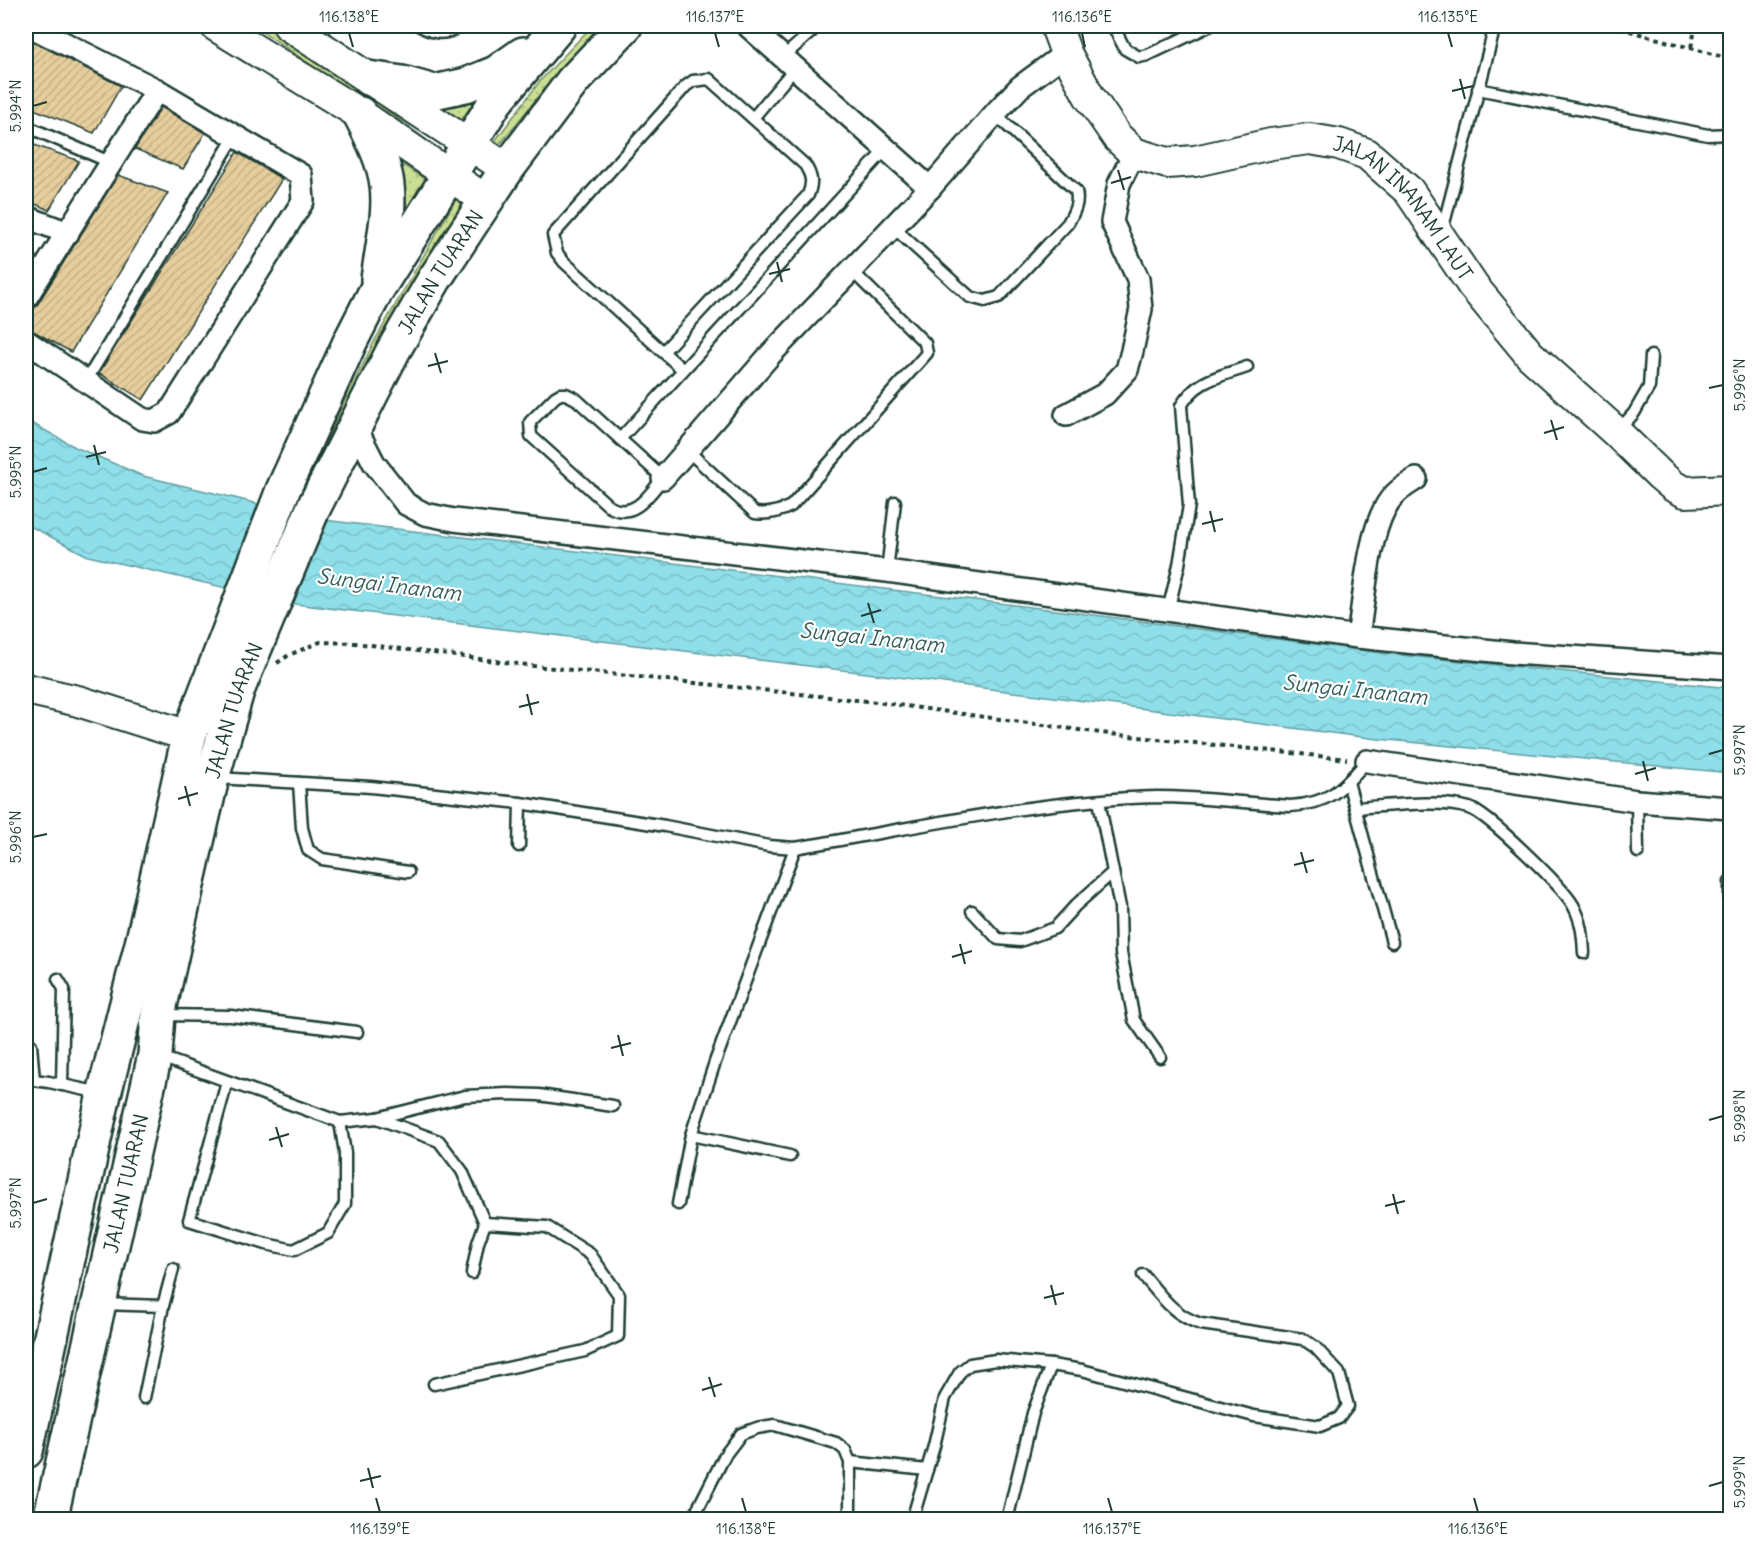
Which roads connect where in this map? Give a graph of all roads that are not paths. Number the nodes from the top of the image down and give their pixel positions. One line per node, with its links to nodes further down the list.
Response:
1 (30, 26): 17 (street)
2 (216, 26): 18 (street)
3 (289, 26): 15 (street)
4 (420, 26): 5 (lane)
5 (460, 26)
6 (748, 26): 14 (street)
7 (818, 26): 14 (lane)
8 (1113, 26): 9 (lane)
9 (1209, 26)
10 (1496, 26): 16 (lane)
11 (625, 28): 28 (main road, JALAN TUARAN)
12 (555, 30): 15 (main road); 24 (main road, JALAN TUARAN)
13 (1061, 39): 19 (street); 26 (street, JALAN INANAM LAUT)
14 (789, 62): 20 (lane); 25 (street)
15 (368, 78): 24 (street)
16 (1478, 89): 22 (lane); 35 (lane)
17 (157, 90): 23 (street); 27 (street)
18 (360, 114): 29 (street); 37 (main road)
19 (995, 114): 30 (street); 33 (lane)
20 (753, 118): 40 (lane); 40 (lane)
21 (26, 126): 27 (lane)
22 (1731, 134)
23 (235, 136): 44 (lane); 44 (street)
24 (468, 143): 28 (street); 29 (main road, JALAN TUARAN)
25 (886, 149): 30 (street); 43 (lane)
26 (1134, 153): 35 (street, JALAN INANAM LAUT); 45 (street)
27 (112, 163): 34 (street)
28 (507, 169): 31 (main road, JALAN TUARAN)
29 (448, 175): 31 (street); 37 (main road, JALAN TUARAN)
30 (930, 188): 33 (street)
31 (487, 201): 46 (main road, JALAN TUARAN)
32 (26, 217): 34 (street)
33 (893, 227): 36 (street)
34 (68, 233): 38 (street)
35 (1440, 237): 47 (street, JALAN INANAM LAUT)
36 (851, 270): 49 (street); 49 (lane)
37 (376, 291): 56 (main road, JALAN TUARAN)
38 (26, 298)
39 (26, 340): 44 (street)
40 (663, 352): 43 (lane)
41 (1651, 356): 47 (lane)
42 (1247, 367): 55 (lane)
43 (683, 370): 48 (lane)
44 (86, 381)
45 (1066, 415)
46 (355, 426): 54 (street); 56 (main road, JALAN TUARAN)
47 (1616, 432): 52 (street, JALAN INANAM LAUT)
48 (620, 439): 50 (lane); 50 (lane)
49 (687, 450): 50 (street)
50 (663, 478)
51 (1416, 479): 57 (street)
52 (1731, 490)
53 (895, 502): 54 (lane)
54 (887, 571): 55 (street)
55 (1168, 611): 57 (street)
56 (251, 617): 60 (main road, JALAN TUARAN); 62 (main road, JALAN TUARAN)
57 (1358, 637): 58 (street)
58 (1731, 668)
59 (26, 689): 60 (street)
60 (189, 736): 89 (main road, JALAN TUARAN)
61 (1367, 761): 63 (lane); 66 (street)
62 (212, 778): 64 (lane); 81 (main road, JALAN TUARAN)
63 (1348, 782): 65 (lane); 68 (lane)
64 (299, 783): 67 (lane); 73 (lane)
65 (1098, 801): 71 (lane); 74 (lane)
66 (1637, 801): 69 (street); 72 (lane)
67 (520, 803): 70 (lane); 71 (lane)
68 (1356, 808): 78 (lane); 79 (lane)
69 (1731, 808)
70 (519, 846)
71 (795, 848): 93 (lane)
72 (1638, 852)
73 (408, 872)
74 (1113, 872): 76 (lane); 85 (lane)
75 (1731, 881): 77 (lane)
76 (972, 911)
77 (1731, 922)
78 (1392, 942)
79 (1584, 953)
80 (58, 979): 88 (lane)
81 (158, 1015): 82 (lane); 84 (main road, JALAN TUARAN)
82 (357, 1032)
83 (26, 1042): 86 (lane)
84 (154, 1055): 87 (lane); 100 (main road, JALAN TUARAN)
85 (1160, 1057)
86 (30, 1079): 88 (lane)
87 (227, 1082): 92 (lane); 92 (lane)
88 (62, 1085): 89 (lane)
89 (104, 1094): 104 (main road, JALAN TUARAN)
90 (613, 1106): 91 (lane)
91 (378, 1118): 92 (lane); 96 (lane)
92 (340, 1122)
93 (691, 1135): 94 (lane); 95 (lane)
94 (790, 1156)
95 (678, 1204)
96 (485, 1223): 98 (lane); 103 (lane)
97 (173, 1269): 101 (lane)
98 (472, 1273)
99 (1143, 1275): 102 (lane)
100 (98, 1304): 101 (lane); 104 (main road); 109 (main road, JALAN TUARAN)
101 (163, 1306): 105 (lane)
102 (1051, 1365): 108 (lane); 113 (lane)
103 (434, 1384)
104 (39, 1387): 106 (main road, JALAN TUARAN)
105 (144, 1398)
106 (26, 1451)
107 (850, 1462): 108 (lane); 110 (lane); 111 (lane)
108 (927, 1470): 112 (lane)
109 (50, 1520)
110 (692, 1520)
111 (850, 1520)
112 (912, 1520)
113 (1007, 1520)

